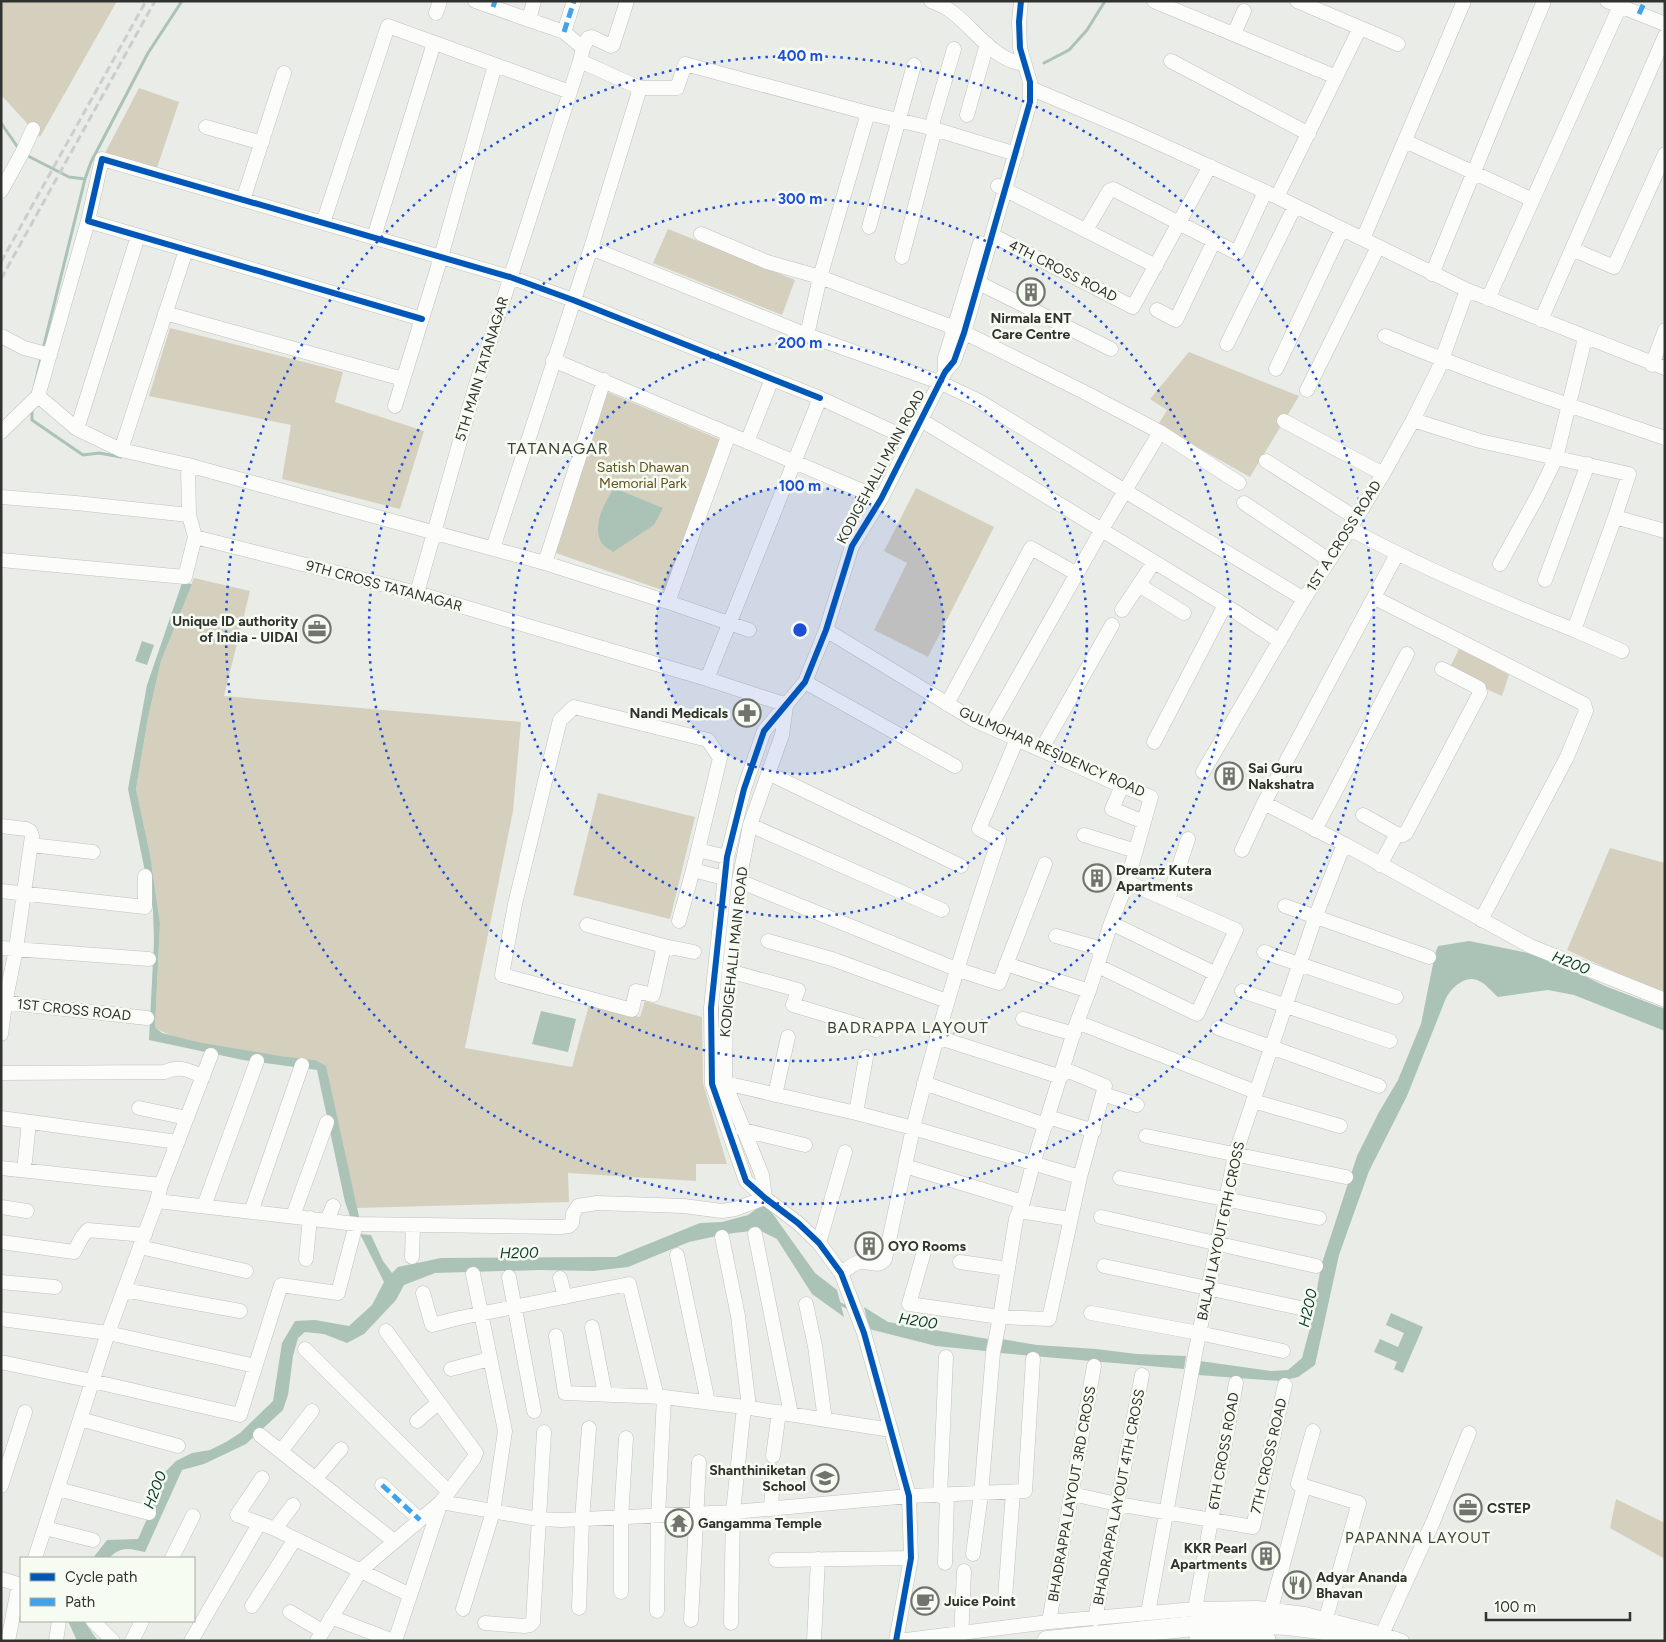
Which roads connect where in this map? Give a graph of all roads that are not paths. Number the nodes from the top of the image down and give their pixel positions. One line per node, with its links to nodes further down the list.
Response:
1 (476, 1): 11 (street)
2 (534, 1): 16 (street)
3 (574, 1): 19 (street)
4 (627, 1): 26 (street)
5 (931, 1): 12 (street)
6 (1021, 1): 28 (street, KODIGEHALLI MAIN ROAD)
7 (1154, 1): 20 (street)
8 (1297, 1): 18 (street)
9 (1464, 1): 43 (street)
10 (1544, 1): 48 (street)
11 (494, 4): 16 (street)
12 (947, 4): 23 (street)
13 (1613, 4): 14 (street); 53 (street)
14 (1642, 8): 17 (street)
15 (1244, 11): 20 (street)
16 (529, 20): 19 (street)
17 (1665, 24)
18 (1360, 28): 24 (street); 32 (street)
19 (564, 32): 26 (street)
20 (1234, 34): 32 (street)
21 (1665, 36): 69 (street)
22 (434, 42): 29 (street); 56 (street); 64 (street)
23 (987, 44): 28 (street); 37 (street)
24 (1398, 44)
25 (954, 49): 41 (street)
26 (582, 55): 33 (street); 35 (street, 5TH MAIN TATANAGAR)
27 (1171, 61): 42 (street)
28 (1024, 64): 34 (street, KODIGEHALLI MAIN ROAD)
29 (495, 65): 35 (street); 71 (street)
30 (914, 65): 38 (street)
31 (284, 73): 44 (street)
32 (1336, 77): 42 (street)
33 (640, 88): 36 (street); 68 (street)
34 (1030, 89): 45 (street, KODIGEHALLI MAIN ROAD); 47 (street)
35 (570, 92): 75 (street, 5TH MAIN TATANAGAR)
36 (868, 113): 38 (street); 76 (street)
37 (966, 115)
38 (897, 120): 41 (street); 58 (street)
39 (206, 127): 44 (street)
40 (33, 128): 50 (street)
41 (933, 129): 45 (street); 72 (street)
42 (1309, 134): 51 (street)
43 (1405, 141): 48 (street); 65 (street)
44 (262, 143): 52 (street)
45 (1011, 153): 49 (street, KODIGEHALLI MAIN ROAD)
46 (1665, 154): 69 (street)
47 (1210, 166): 51 (street); 57 (street)
48 (1474, 172): 53 (street); 74 (street)
49 (1001, 187): 60 (street); 62 (street, KODIGEHALLI MAIN ROAD); 85 (street, KODIGEHALLI MAIN ROAD)
50 (1, 191)
51 (1271, 195): 54 (street); 66 (street)
52 (242, 200): 55 (street); 56 (street)
53 (1533, 200): 79 (street)
54 (1295, 206): 59 (street); 91 (street)
55 (88, 221): 63 (street); 93 (street)
56 (323, 223): 64 (street)
57 (1179, 224): 60 (street); 66 (street); 73 (street)
58 (869, 228)
59 (1342, 229): 65 (street); 97 (street)
60 (1086, 230): 73 (street)
61 (701, 234): 76 (street)
62 (992, 235): 73 (street, 4TH CROSS ROAD); 77 (street, KODIGEHALLI MAIN ROAD)
63 (138, 236): 70 (street); 110 (street)
64 (374, 238): 71 (street)
65 (1363, 239): 67 (street)
66 (1214, 241): 81 (street)
67 (1378, 247): 74 (street); 102 (street)
68 (591, 248): 80 (street); 87 (street)
69 (1572, 249): 84 (street)
70 (186, 250): 82 (street); 83 (street)
71 (441, 257): 75 (street); 83 (street)
72 (902, 257)
73 (1156, 266)
74 (1432, 274): 78 (street)
75 (510, 277): 80 (street); 134 (street, 5TH MAIN TATANAGAR)
76 (820, 277): 85 (street); 87 (street)
77 (978, 283): 85 (street, KODIGEHALLI MAIN ROAD); 92 (street)
78 (1466, 290): 79 (street); 95 (street, 1ST A CROSS ROAD)
79 (1488, 299): 84 (street)
80 (573, 300): 94 (street); 100 (street)
81 (1157, 310)
82 (165, 313): 99 (street); 117 (street)
83 (422, 318): 99 (street)
84 (1541, 320): 90 (street)
85 (960, 330): 98 (street, KODIGEHALLI MAIN ROAD); 112 (street)
86 (1665, 330): 96 (street)
87 (807, 335): 98 (street)
88 (1, 336): 93 (street)
89 (1385, 336): 95 (street)
90 (1585, 338): 96 (street); 105 (street)
91 (1227, 344)
92 (1111, 349)
93 (50, 355): 104 (street)
94 (553, 360): 101 (street); 136 (street)
95 (1442, 360): 105 (street); 108 (street, 1ST A CROSS ROAD)
96 (1658, 367)
97 (1276, 369)
98 (942, 377): 107 (street, KODIGEHALLI MAIN ROAD); 125 (street)
99 (403, 379): 106 (street)
100 (772, 379): 103 (street); 116 (street)
101 (604, 380): 113 (street); 141 (street)
102 (1306, 390)
103 (820, 398): 115 (street); 120 (street)
104 (34, 400): 110 (street); 111 (street)
105 (1568, 405): 114 (street); 118 (street)
106 (395, 406)
107 (921, 420): 115 (street, KODIGEHALLI MAIN ROAD); 132 (street)
108 (1413, 420): 118 (street); 123 (street, 1ST A CROSS ROAD)
109 (1284, 421): 123 (street)
110 (77, 429): 117 (street)
111 (1, 432)
112 (1160, 432): 124 (street); 125 (street)
113 (728, 434): 116 (street); 149 (street)
114 (1665, 438)
115 (911, 440): 127 (street, KODIGEHALLI MAIN ROAD)
116 (747, 442): 120 (street)
117 (121, 450): 122 (street)
118 (1556, 458): 121 (street); 142 (street)
119 (1266, 461): 131 (street)
120 (794, 462): 127 (street); 153 (street)
121 (1588, 464): 130 (street); 144 (street)
122 (188, 465): 129 (street); 134 (street)
123 (1383, 474): 131 (street, 1ST A CROSS ROAD)
124 (1239, 483)
125 (1125, 491): 132 (street); 148 (street)
126 (1, 497): 129 (street)
127 (881, 499): 156 (street, KODIGEHALLI MAIN ROAD)
128 (1244, 503): 139 (street)
129 (189, 515): 135 (street)
130 (1615, 517): 133 (street); 157 (street)
131 (1353, 523): 137 (street); 139 (street, 1ST A CROSS ROAD)
132 (1101, 531): 140 (street); 143 (street)
133 (1665, 531)
134 (434, 534): 136 (street); 146 (street, 5TH MAIN TATANAGAR)
135 (196, 537): 138 (street); 146 (street, 9TH CROSS TATANAGAR)
136 (493, 548): 141 (street)
137 (1397, 554): 147 (street); 157 (street)
138 (1, 560)
139 (1329, 560): 148 (street, 1ST A CROSS ROAD)
140 (1154, 562): 145 (street); 150 (street)
141 (545, 563): 149 (street)
142 (1500, 564)
143 (1077, 574): 164 (street); 166 (street)
144 (1545, 580)
145 (1139, 585): 151 (street); 152 (street)
146 (417, 593): 162 (street, 9TH CROSS TATANAGAR)
147 (1375, 598): 174 (street); 204 (street)
148 (1304, 599): 158 (street, 1ST A CROSS ROAD)
149 (668, 602): 153 (street)
150 (1225, 605): 158 (street); 168 (street)
151 (1122, 610)
152 (1184, 613)
153 (729, 624): 155 (street); 162 (street)
154 (1112, 626): 169 (street)
155 (749, 630)
156 (826, 630): 163 (street, KODIGEHALLI MAIN ROAD); 164 (street, GULMOHAR RESIDENCY ROAD)
157 (1574, 630): 159 (street)
158 (1280, 641): 171 (street, 1ST A CROSS ROAD)
159 (1622, 651)
160 (1408, 654): 179 (street)
161 (1442, 668): 180 (street)
162 (707, 679): 165 (street, 9TH CROSS TATANAGAR)
163 (805, 682): 165 (street, KODIGEHALLI MAIN ROAD); 170 (street)
164 (947, 704): 166 (street, GULMOHAR RESIDENCY ROAD)
165 (787, 705): 172 (street, KODIGEHALLI MAIN ROAD); 189 (street, KODIGEHALLI MAIN ROAD)
166 (990, 728): 167 (street, GULMOHAR RESIDENCY ROAD)
167 (1017, 739): 169 (street, GULMOHAR RESIDENCY ROAD); 221 (street)
168 (1154, 742)
169 (1041, 750): 173 (street, GULMOHAR RESIDENCY ROAD)
170 (955, 766)
171 (1202, 772)
172 (768, 773): 177 (street, KODIGEHALLI MAIN ROAD); 192 (street)
173 (1122, 786): 176 (street, GULMOHAR RESIDENCY ROAD); 176 (street)
174 (1264, 803): 179 (street); 186 (street)
175 (1363, 815): 180 (street)
176 (1144, 822): 187 (street)
177 (750, 825): 196 (street, KODIGEHALLI MAIN ROAD); 202 (street)
178 (1, 826): 184 (street)
179 (1316, 830): 183 (street)
180 (1397, 834): 191 (street)
181 (1084, 835): 187 (street)
182 (1188, 838): 200 (street)
183 (1344, 844): 191 (street); 203 (street, BALAJI LAYOUT 6TH CROSS)
184 (31, 845): 188 (street); 199 (street)
185 (698, 850): 189 (street); 193 (street); 210 (street)
186 (1242, 850)
187 (1136, 851): 197 (street)
188 (93, 852)
189 (727, 857): 195 (street, KODIGEHALLI MAIN ROAD)
190 (1044, 864): 219 (street)
191 (1380, 865): 204 (street)
192 (961, 866)
193 (693, 870): 195 (street); 205 (street)
194 (145, 876): 199 (street)
195 (724, 878): 224 (street, KODIGEHALLI MAIN ROAD)
196 (739, 881): 221 (street); 223 (street, KODIGEHALLI MAIN ROAD)
197 (1127, 882): 200 (street); 206 (street)
198 (1, 890): 199 (street)
199 (23, 894): 212 (street)
200 (1168, 900): 222 (street)
201 (1285, 906): 203 (street)
202 (942, 910)
203 (1315, 918): 216 (street); 218 (street, BALAJI LAYOUT 6TH CROSS)
204 (1481, 920): 228 (street)
205 (679, 921)
206 (1111, 923): 213 (street); 222 (street)
207 (587, 925): 210 (street)
208 (1056, 936): 213 (street)
209 (768, 940): 229 (street)
210 (664, 946): 214 (street)
211 (1, 948): 212 (street)
212 (16, 949): 217 (street); 230 (street)
213 (1102, 950): 220 (street)
214 (694, 952)
215 (1264, 952): 218 (street)
216 (1429, 957)
217 (149, 960)
218 (1300, 963): 227 (street); 231 (street, BALAJI LAYOUT 6TH CROSS)
219 (1006, 964): 221 (street); 225 (street)
220 (1098, 966): 222 (street); 225 (street)
221 (956, 969): 229 (street)
222 (1216, 974)
223 (728, 977): 224 (street); 236 (street); 249 (street, KODIGEHALLI MAIN ROAD)
224 (713, 981): 280 (street, KODIGEHALLI MAIN ROAD)
225 (1089, 991): 234 (street)
226 (1242, 991): 231 (street)
227 (1396, 997)
228 (1665, 1000)
229 (947, 1001): 239 (street)
230 (3, 1003): 232 (street, 1ST CROSS ROAD); 237 (street)
231 (1286, 1006): 240 (street); 241 (street, BALAJI LAYOUT 6TH CROSS)
232 (147, 1018)
233 (1023, 1018): 234 (street)
234 (1076, 1028): 247 (street); 254 (street)
235 (1218, 1028): 241 (street)
236 (876, 1030)
237 (1, 1034)
238 (788, 1038): 253 (street)
239 (937, 1038): 247 (street); 250 (street)
240 (1390, 1041)
241 (1271, 1048): 251 (street); 254 (street, BALAJI LAYOUT 6TH CROSS)
242 (211, 1055): 248 (street)
243 (866, 1058): 257 (street)
244 (257, 1061): 283 (street)
245 (302, 1065): 288 (street)
246 (1, 1072): 248 (street)
247 (1062, 1073): 252 (street); 260 (street)
248 (203, 1076): 259 (street)
249 (725, 1083): 253 (street); 265 (street, KODIGEHALLI MAIN ROAD)
250 (924, 1083): 260 (street); 264 (street)
251 (1378, 1086)
252 (1103, 1094): 255 (street); 266 (street)
253 (775, 1095): 257 (street)
254 (1255, 1097): 263 (street); 271 (street, BALAJI LAYOUT 6TH CROSS)
255 (1137, 1105)
256 (139, 1108): 259 (street)
257 (856, 1113): 264 (street)
258 (1, 1118): 261 (street)
259 (187, 1118): 268 (street)
260 (1047, 1121): 266 (street); 273 (street)
261 (29, 1122): 268 (street); 272 (street)
262 (327, 1122): 289 (street)
263 (1340, 1126)
264 (913, 1128): 273 (street); 274 (street)
265 (743, 1130): 269 (street); 280 (street, KODIGEHALLI MAIN ROAD)
266 (1094, 1131): 276 (street)
267 (1146, 1136): 271 (street)
268 (178, 1142): 279 (street)
269 (805, 1145)
270 (845, 1152): 301 (street)
271 (1235, 1154): 277 (street); 281 (street, BALAJI LAYOUT 6TH CROSS)
272 (25, 1161)
273 (1033, 1164): 276 (street); 285 (street)
274 (904, 1166): 285 (street); 313 (street)
275 (1, 1168): 279 (street)
276 (1080, 1177): 293 (street)
277 (1346, 1177)
278 (1120, 1178): 281 (street)
279 (161, 1185): 282 (street)
280 (765, 1198): 296 (street); 301 (street, KODIGEHALLI MAIN ROAD)
281 (1227, 1199): 292 (street); 302 (street, BALAJI LAYOUT 6TH CROSS)
282 (158, 1201): 283 (street); 299 (street)
283 (204, 1206): 288 (street)
284 (333, 1206): 294 (street)
285 (1021, 1207): 293 (street); 310 (street)
286 (1, 1208): 287 (street)
287 (27, 1211)
288 (251, 1212): 289 (street)
289 (293, 1216): 291 (street)
290 (1101, 1217): 302 (street)
291 (310, 1218): 294 (street); 306 (street)
292 (1319, 1218)
293 (1070, 1219): 328 (street)
294 (327, 1220): 295 (street)
295 (356, 1224): 296 (street); 341 (street)
296 (413, 1225): 304 (street)
297 (755, 1234): 356 (street)
298 (722, 1237): 352 (street)
299 (142, 1241): 300 (street); 311 (street); 318 (street)
300 (1, 1242)
301 (818, 1243): 313 (street, KODIGEHALLI MAIN ROAD)
302 (1218, 1243): 309 (street); 319 (street, BALAJI LAYOUT 6TH CROSS)
303 (925, 1248): 328 (street)
304 (412, 1256)
305 (677, 1256): 350 (street)
306 (306, 1259)
307 (960, 1262): 310 (street)
308 (1104, 1266): 319 (street)
309 (1316, 1266)
310 (1008, 1269): 328 (street)
311 (246, 1270)
312 (473, 1274): 327 (street)
313 (843, 1276): 361 (street, KODIGEHALLI MAIN ROAD)
314 (509, 1277): 323 (street)
315 (560, 1278): 321 (street)
316 (1, 1282): 317 (street)
317 (56, 1287)
318 (124, 1290): 325 (street); 332 (street)
319 (1208, 1290): 324 (street); 333 (street, BALAJI LAYOUT 6TH CROSS)
320 (423, 1293): 327 (street)
321 (565, 1297): 323 (street); 349 (street)
322 (806, 1304): 358 (street)
323 (516, 1307): 327 (street); 354 (street)
324 (1305, 1309)
325 (240, 1311)
326 (1091, 1313): 333 (street)
327 (481, 1314): 339 (street)
328 (1000, 1317): 380 (street)
329 (1, 1319): 332 (street)
330 (592, 1327): 348 (street)
331 (386, 1331): 351 (street)
332 (108, 1333): 341 (street); 345 (street)
333 (1199, 1333): 336 (street); 391 (street, BALAJI LAYOUT 6TH CROSS)
334 (556, 1336): 348 (street)
335 (305, 1348): 384 (street)
336 (1283, 1351)
337 (946, 1358): 383 (street)
338 (1033, 1358): 379 (street)
339 (490, 1359): 343 (street); 389 (street)
340 (1, 1362): 345 (street)
341 (255, 1366): 345 (street)
342 (1094, 1366): 381 (street, BHADRAPPA LAYOUT 3RD CROSS)
343 (451, 1369)
344 (1142, 1375): 385 (street, BHADRAPPA LAYOUT 4TH CROSS)
345 (92, 1381): 357 (street)
346 (1236, 1383): 399 (street, 6TH CROSS ROAD)
347 (1285, 1385): 399 (street, 7TH CROSS ROAD)
348 (605, 1394): 349 (street)
349 (661, 1397): 350 (street); 394 (street)
350 (708, 1402): 352 (street)
351 (438, 1403): 359 (street); 384 (street)
352 (746, 1407): 356 (street); 390 (street)
353 (312, 1411): 369 (street)
354 (534, 1411)
355 (25, 1412): 376 (street)
356 (785, 1413): 358 (street); 370 (street)
357 (80, 1419): 367 (street); 378 (street)
358 (825, 1420): 361 (street)
359 (417, 1421)
360 (589, 1428): 398 (street)
361 (890, 1430): 382 (street, KODIGEHALLI MAIN ROAD)
362 (1313, 1431): 377 (street)
363 (544, 1432): 396 (street)
364 (1469, 1433): 440 (street)
365 (260, 1435): 369 (street)
366 (626, 1438): 395 (street)
367 (178, 1446)
368 (341, 1450): 374 (street)
369 (282, 1451): 374 (street)
370 (773, 1456)
371 (699, 1462): 392 (street)
372 (773, 1471): 387 (street)
373 (262, 1478): 400 (street)
374 (316, 1478): 405 (street)
375 (382, 1485): 397 (street)
376 (1, 1486)
377 (1304, 1486): 427 (street); 429 (street)
378 (58, 1488): 388 (street); 401 (street)
379 (1013, 1492): 380 (street); 419 (street)
380 (981, 1494): 383 (street); 406 (street)
381 (1072, 1494): 385 (street); 437 (street, BHADRAPPA LAYOUT 3RD CROSS)
382 (909, 1496): 383 (street); 387 (street); 409 (street, KODIGEHALLI MAIN ROAD)
383 (944, 1496): 412 (street)
384 (444, 1497): 389 (street); 397 (street); 418 (street)
385 (1117, 1504): 391 (street); 430 (street, BHADRAPPA LAYOUT 4TH CROSS)
386 (294, 1505): 402 (street)
387 (771, 1510): 390 (street)
388 (149, 1512)
389 (493, 1512): 396 (street); 422 (street)
390 (733, 1512): 392 (street); 436 (street)
391 (1165, 1512): 399 (street); 426 (street, BALAJI LAYOUT 6TH CROSS)
392 (697, 1515): 394 (street); 431 (street)
393 (193, 1516): 408 (street)
394 (658, 1517): 395 (street); 424 (street)
395 (621, 1518): 398 (street); 417 (street)
396 (538, 1519): 398 (street); 435 (street)
397 (420, 1520): 405 (street)
398 (582, 1520): 421 (street)
399 (1212, 1520): 423 (street, 6TH CROSS ROAD)
400 (259, 1524): 402 (street); 445 (street)
401 (45, 1528): 404 (street); 407 (street)
402 (275, 1529): 403 (street)
403 (295, 1539): 414 (street); 420 (street)
404 (93, 1540)
405 (394, 1541): 414 (street)
406 (973, 1554)
407 (35, 1557)
408 (172, 1557)
409 (911, 1558): 410 (street); 448 (street, KODIGEHALLI MAIN ROAD)
410 (818, 1559): 411 (street); 447 (street)
411 (776, 1560)
412 (945, 1563)
413 (964, 1571): 439 (street)
414 (360, 1572): 418 (street); 428 (street)
415 (1, 1579): 416 (street)
416 (20, 1584): 441 (street)
417 (621, 1592)
418 (410, 1595): 446 (street)
419 (1005, 1598)
420 (252, 1606)
421 (579, 1608)
422 (463, 1609)
423 (1195, 1609): 426 (street); 427 (street)
424 (657, 1611)
425 (290, 1612): 438 (street)
426 (1148, 1613): 430 (street)
427 (1283, 1614): 429 (street); 437 (highway); 440 (highway)
428 (331, 1617): 438 (street); 446 (street)
429 (1326, 1618): 440 (street)
430 (1095, 1619): 437 (street)
431 (691, 1620)
432 (59, 1622): 442 (street)
433 (94, 1622): 443 (street)
434 (142, 1622): 444 (street)
435 (485, 1623)
436 (730, 1623)
437 (1048, 1631): 439 (street)
438 (319, 1636)
439 (961, 1637): 448 (street)
440 (1377, 1638): 451 (street)
441 (8, 1641)
442 (56, 1641)
443 (113, 1641)
444 (132, 1641)
445 (191, 1641)
446 (394, 1641)
447 (814, 1641)
448 (897, 1641)
449 (1199, 1641): 450 (highway)
450 (1266, 1641)
451 (1402, 1641)

